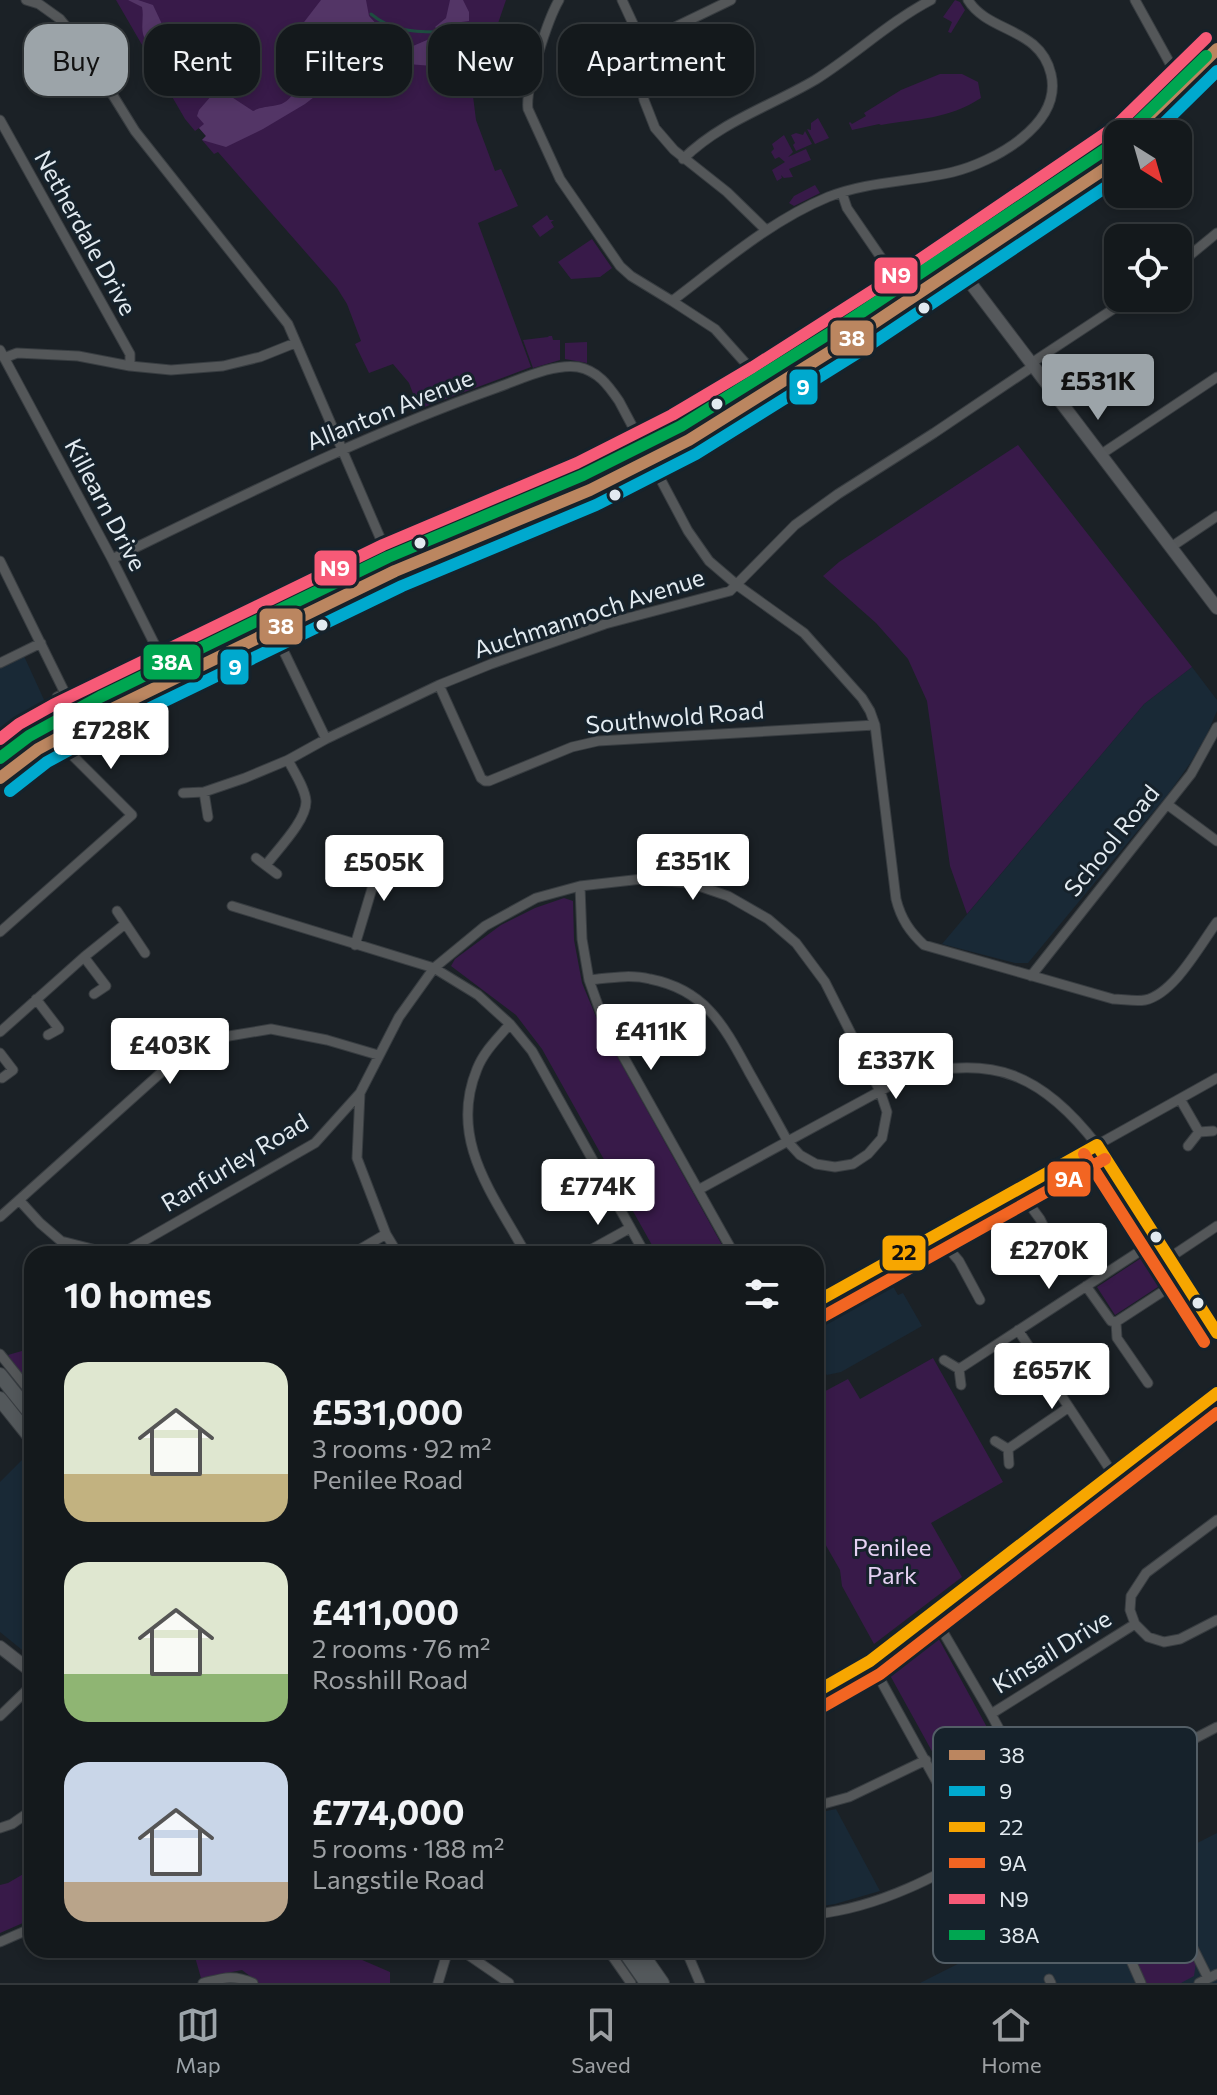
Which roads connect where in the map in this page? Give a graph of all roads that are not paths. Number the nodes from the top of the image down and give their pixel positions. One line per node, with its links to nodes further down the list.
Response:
1 (26, 0): 28 (street)
2 (559, 0): 26 (street)
3 (622, 0): 8 (street)
4 (731, 0): 9 (street)
5 (931, 0): 18 (street)
6 (968, 0): 20 (street)
7 (1135, 0): 12 (street)
8 (635, 24)
9 (681, 24)
10 (1217, 49): 12 (main road)
11 (1217, 67): 12 (main road)
12 (1186, 88): 15 (main road); 16 (main road)
13 (644, 96): 18 (street)
14 (0, 120): 31 (street, Netherdale Drive)
15 (1147, 120)
16 (1160, 120)
17 (1104, 154): 24 (main road)
18 (683, 159): 21 (street)
19 (1104, 169): 24 (main road)
20 (842, 193): 21 (street); 25 (street)
21 (766, 230): 26 (street)
22 (1217, 233): 23 (street)
23 (1192, 254)
24 (954, 262): 25 (main road); 30 (street)
25 (906, 295): 33 (main road)
26 (672, 301): 33 (street)
27 (1109, 312): 30 (street, Auchmannoch Avenue)
28 (295, 343): 31 (street); 34 (street)
29 (2, 354): 31 (street); 39 (street, Killearn Drive)
30 (1031, 365): 36 (street); 42 (street, Auchmannoch Avenue)
31 (130, 366)
32 (1217, 377): 36 (street)
33 (766, 386): 35 (main road)
34 (341, 449): 35 (street, Allanton Avenue); 39 (street, Allanton Avenue); 41 (street)
35 (648, 454): 41 (main road); 42 (street, Allanton Avenue)
36 (1100, 455): 38 (street)
37 (1217, 516): 38 (street)
38 (1171, 547): 43 (street)
39 (112, 559): 47 (street, Killearn Drive)
40 (0, 561): 45 (street)
41 (392, 565): 44 (main road)
42 (737, 585): 48 (street, Auchmannoch Avenue); 50 (street, Allanton Avenue)
43 (1217, 608)
44 (270, 624): 47 (main road); 52 (street)
45 (41, 643): 46 (street); 49 (street)
46 (0, 663)
47 (169, 673): 53 (main road); 54 (main road)
48 (439, 685): 50 (street, Southwold Road); 52 (street, Auchmannoch Avenue)
49 (57, 697)
50 (875, 725): 76 (street)
51 (1217, 727): 59 (street, School Road)
52 (326, 739): 55 (street, Auchmannoch Avenue)
53 (61, 744): 56 (main road); 71 (street)
54 (0, 760)
55 (288, 760): 57 (street, Auchmannoch Avenue); 64 (street)
56 (0, 778)
57 (204, 792): 58 (street, Auchmannoch Avenue); 60 (street)
58 (183, 793)
59 (1168, 805): 61 (street); 76 (street, School Road)
60 (208, 817)
61 (1217, 841)
62 (383, 852): 72 (street)
63 (256, 858): 64 (street)
64 (266, 865): 65 (street)
65 (277, 874)
66 (580, 886): 75 (street); 77 (street); 87 (street)
67 (232, 906): 72 (street)
68 (117, 911): 70 (street)
69 (1217, 922): 76 (street)
70 (125, 924): 73 (street); 74 (street)
71 (0, 932)
72 (355, 945): 75 (street)
73 (145, 953)
74 (84, 957): 78 (street); 79 (street)
75 (434, 968): 80 (street); 84 (street)
76 (1031, 976)
77 (589, 980): 92 (street); 96 (street)
78 (94, 994)
79 (36, 999): 81 (street); 82 (street)
80 (510, 1024): 100 (street); 108 (street)
81 (0, 1032)
82 (48, 1035)
83 (0, 1053): 85 (street)
84 (378, 1055): 88 (street); 97 (street)
85 (2, 1078)
86 (1217, 1078): 89 (street)
87 (880, 1091): 92 (street); 92 (street); 93 (street)
88 (360, 1093): 102 (street); 105 (street, Ranfurley Road)
89 (1180, 1099): 91 (street); 93 (street)
90 (1213, 1131): 91 (street)
91 (1199, 1132): 94 (street)
92 (788, 1142): 96 (street)
93 (1097, 1145): 95 (street); 103 (street)
94 (1188, 1146)
95 (1020, 1188): 101 (street); 112 (street)
96 (698, 1190): 111 (street)
97 (20, 1201): 98 (street); 104 (street)
98 (0, 1217)
99 (1217, 1226): 113 (street)
100 (630, 1228): 109 (street); 110 (street)
101 (940, 1232): 116 (street); 117 (street)
102 (386, 1234): 106 (street); 107 (street)
103 (1157, 1240): 113 (street); 115 (street)
104 (81, 1246)
105 (135, 1246)
106 (366, 1246)
107 (393, 1246)
108 (521, 1246)
109 (597, 1246)
110 (640, 1246)
111 (730, 1246)
112 (1055, 1250)
113 (1169, 1258): 114 (street)
114 (1182, 1279): 118 (street); 120 (street)
115 (1086, 1286): 118 (street); 119 (street)
116 (824, 1297)
117 (980, 1300)
118 (1116, 1322): 125 (street)
119 (1018, 1330): 123 (street); 131 (street)
120 (1217, 1333)
121 (0, 1354): 126 (street)
122 (944, 1360): 123 (street)
123 (959, 1369): 127 (street)
124 (0, 1375): 130 (main road)
125 (1148, 1383)
126 (24, 1384)
127 (961, 1385)
128 (1217, 1393): 136 (street)
129 (0, 1399): 132 (main road)
130 (24, 1405)
131 (1069, 1407): 134 (street); 136 (street)
132 (24, 1429)
133 (995, 1441): 134 (street)
134 (1008, 1449): 135 (street)
135 (1009, 1464)
136 (1113, 1474): 138 (street)
137 (1217, 1520): 140 (street)
138 (932, 1613): 142 (street); 146 (street)
139 (1217, 1620): 140 (street)
140 (1135, 1624): 146 (street, Kinsail Drive)
141 (0, 1647): 143 (street)
142 (870, 1661): 144 (street); 151 (street)
143 (24, 1666)
144 (824, 1687)
145 (24, 1693): 147 (street)
146 (991, 1714): 148 (street)
147 (0, 1716)
148 (998, 1727)
149 (1217, 1727): 150 (street)
150 (1197, 1737)
151 (926, 1760): 152 (street); 153 (street)
152 (933, 1773)
153 (824, 1804)
154 (24, 1816): 155 (street)
155 (0, 1828)
156 (933, 1878): 157 (street)
157 (824, 1913)
158 (24, 1932): 159 (street)
159 (0, 1942)
160 (1197, 1956): 168 (street)
161 (446, 1958): 171 (street)
162 (473, 1958): 172 (street)
163 (614, 1958): 173 (street)
164 (630, 1958): 174 (main road)
165 (645, 1958): 175 (main road)
166 (689, 1958): 176 (street)
167 (1132, 1963): 177 (street)
168 (1208, 1978)
169 (203, 1983): 170 (street)
170 (253, 1983)
171 (438, 1983)
172 (509, 1983)
173 (631, 1983)
174 (647, 1983)
175 (662, 1983)
176 (700, 1983)
177 (1141, 1983)

